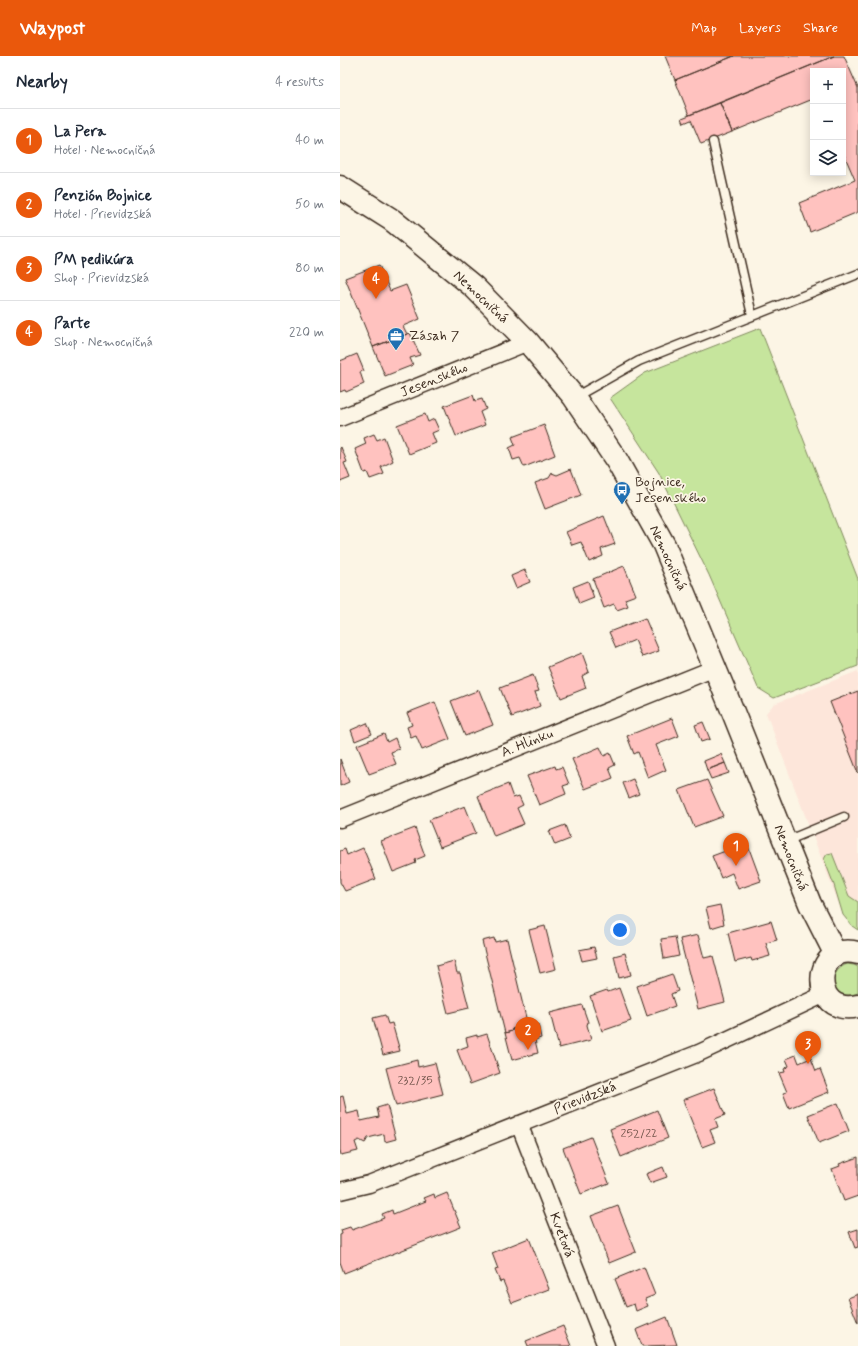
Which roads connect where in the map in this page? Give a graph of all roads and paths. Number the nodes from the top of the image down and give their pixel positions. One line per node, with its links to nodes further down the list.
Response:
1 (713, 142): 4 (lane)
2 (340, 187): 5 (street, Nemocničná)
3 (858, 274): 4 (lane)
4 (752, 315): 6 (lane)
5 (528, 342): 6 (street, Nemocničná); 7 (street, Jesenského)
6 (574, 397): 8 (street, Nemocničná)
7 (340, 418)
8 (715, 668): 10 (street, A. Hlinku); 11 (street, Nemocničná)
9 (844, 817): 11 (lane)
10 (340, 819)
11 (785, 841): 13 (street, Nemocničná)
12 (858, 953): 13 (street)
13 (836, 955): 14 (street)
14 (825, 994): 15 (street); 16 (street, Prievidzská)
15 (858, 1007)
16 (519, 1124): 17 (street, Prievidzská); 18 (street, Kvetová)
17 (340, 1191)
18 (606, 1346)

